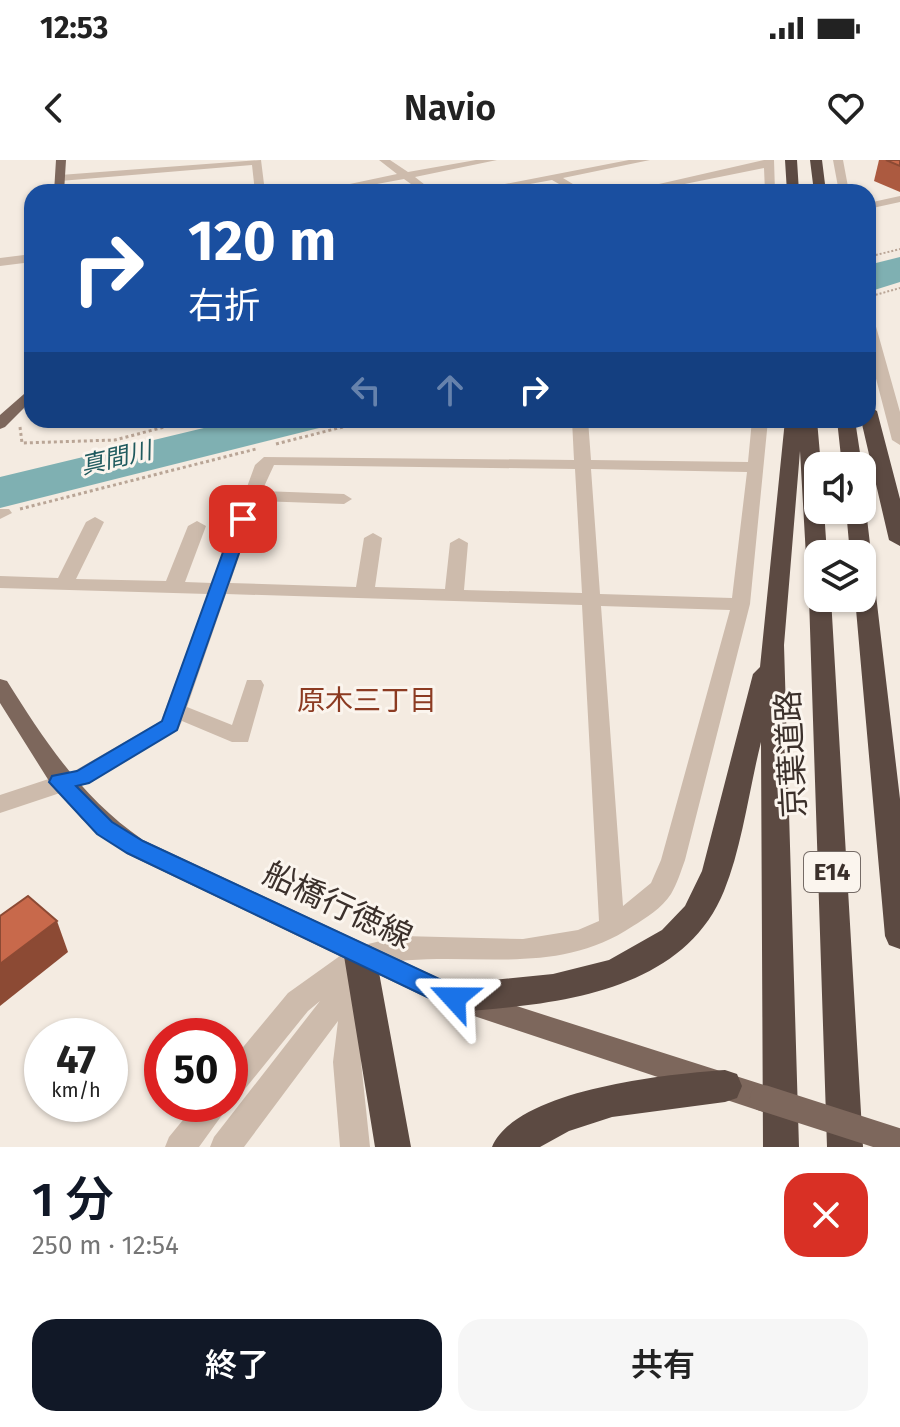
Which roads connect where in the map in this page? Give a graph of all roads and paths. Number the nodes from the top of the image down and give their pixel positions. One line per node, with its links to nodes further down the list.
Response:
1 (61, 160): 12 (main road)
2 (384, 160): 10 (street)
3 (492, 160): 10 (street)
4 (645, 160): 11 (street)
5 (791, 160): 21 (highway)
6 (816, 160): 22 (highway)
7 (838, 160): 23 (street)
8 (256, 161): 12 (street); 14 (street)
9 (769, 162): 19 (street); 20 (street)
10 (407, 177): 15 (street); 16 (street)
11 (554, 177): 17 (street); 18 (street)
12 (60, 178): 13 (main road)
13 (60, 184)
14 (259, 184)
15 (365, 184)
16 (417, 184)
17 (514, 184)
18 (567, 184)
19 (666, 184)
20 (770, 184)
21 (792, 184)
22 (819, 184)
23 (842, 184)
24 (900, 199): 25 (street)
25 (876, 204)
26 (900, 249): 27 (path)
27 (876, 255)
28 (24, 259): 29 (street)
29 (0, 262)
30 (900, 288): 31 (path)
31 (876, 295)
32 (876, 353): 33 (street)
33 (882, 375): 34 (street); 45 (street)
34 (900, 375)
35 (24, 401): 36 (main road)
36 (6, 425): 37 (path)
37 (161, 428)
38 (338, 428): 51 (path)
39 (581, 428): 47 (street)
40 (759, 428): 48 (street)
41 (793, 428): 68 (highway)
42 (809, 428): 56 (highway)
43 (847, 428): 46 (highway)
44 (872, 428): 55 (highway)
45 (900, 440)
46 (850, 452)
47 (584, 465): 48 (street); 49 (street); 64 (street)
48 (755, 467): 65 (street)
49 (252, 496): 50 (street); 61 (street)
50 (344, 499)
51 (1, 513)
52 (95, 522): 58 (street)
53 (197, 526): 60 (street)
54 (373, 538): 62 (street)
55 (899, 539)
56 (816, 540)
57 (459, 543): 63 (street)
58 (66, 581): 59 (street); 60 (street)
59 (0, 582)
60 (174, 585): 61 (street)
61 (218, 586): 62 (street); 71 (street)
62 (365, 591): 63 (street)
63 (454, 594): 64 (street)
64 (593, 598): 65 (street); 74 (street)
65 (741, 604): 74 (street)
66 (821, 612): 88 (highway, 京葉道路 / E14)
67 (868, 612): 75 (highway, E14)
68 (772, 645): 77 (highway); 87 (highway)
69 (254, 685): 71 (street)
70 (0, 686): 72 (main road, 船橋行徳線)
71 (175, 710): 72 (street)
72 (59, 782): 73 (street); 76 (main road, 船橋行徳線)
73 (0, 804)
74 (612, 927): 76 (street)
75 (900, 936)
76 (360, 956): 77 (main road, 船橋行徳線); 78 (street); 83 (street); 84 (street); 85 (highway)
77 (454, 998): 79 (main road, 船橋行徳線)
78 (248, 1063)
79 (725, 1086): 81 (main road, 船橋行徳線, bridge); 86 (highway)
80 (200, 1122): 82 (street)
81 (900, 1142)
82 (180, 1147)
83 (225, 1147)
84 (355, 1147)
85 (393, 1147)
86 (510, 1147)
87 (781, 1147)
88 (845, 1147)

